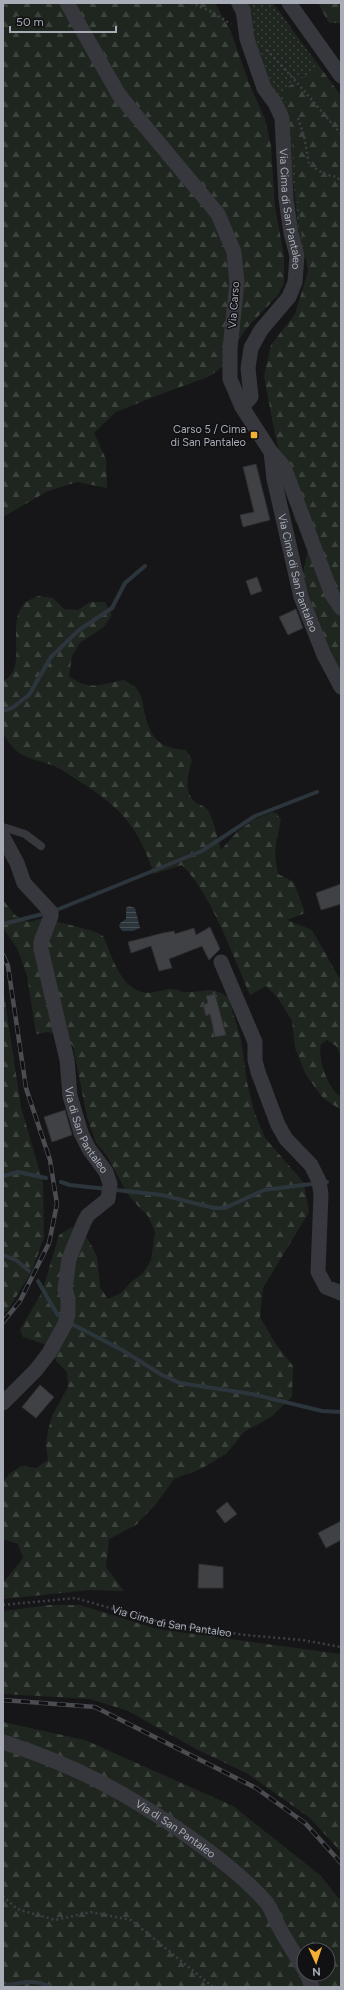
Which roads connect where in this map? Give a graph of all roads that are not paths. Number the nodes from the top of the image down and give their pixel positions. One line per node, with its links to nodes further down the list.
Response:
1 (67, 3): 5 (street, Via Carso)
2 (239, 3): 5 (street, Via Cima di San Pantaleo)
3 (289, 3): 4 (street)
4 (341, 76)
5 (242, 408): 6 (street, Via Carso)
6 (271, 452): 7 (street, Via Carso); 8 (street, Via Cima di San Pantaleo)
7 (341, 608)
8 (341, 687)
9 (3, 828): 11 (lane)
10 (3, 837): 14 (street, Via di San Pantaleo)
11 (41, 846)
12 (221, 962): 13 (street)
13 (341, 1293)
14 (3, 1403)
15 (3, 1742): 16 (street, Via di San Pantaleo)
16 (296, 1956)

